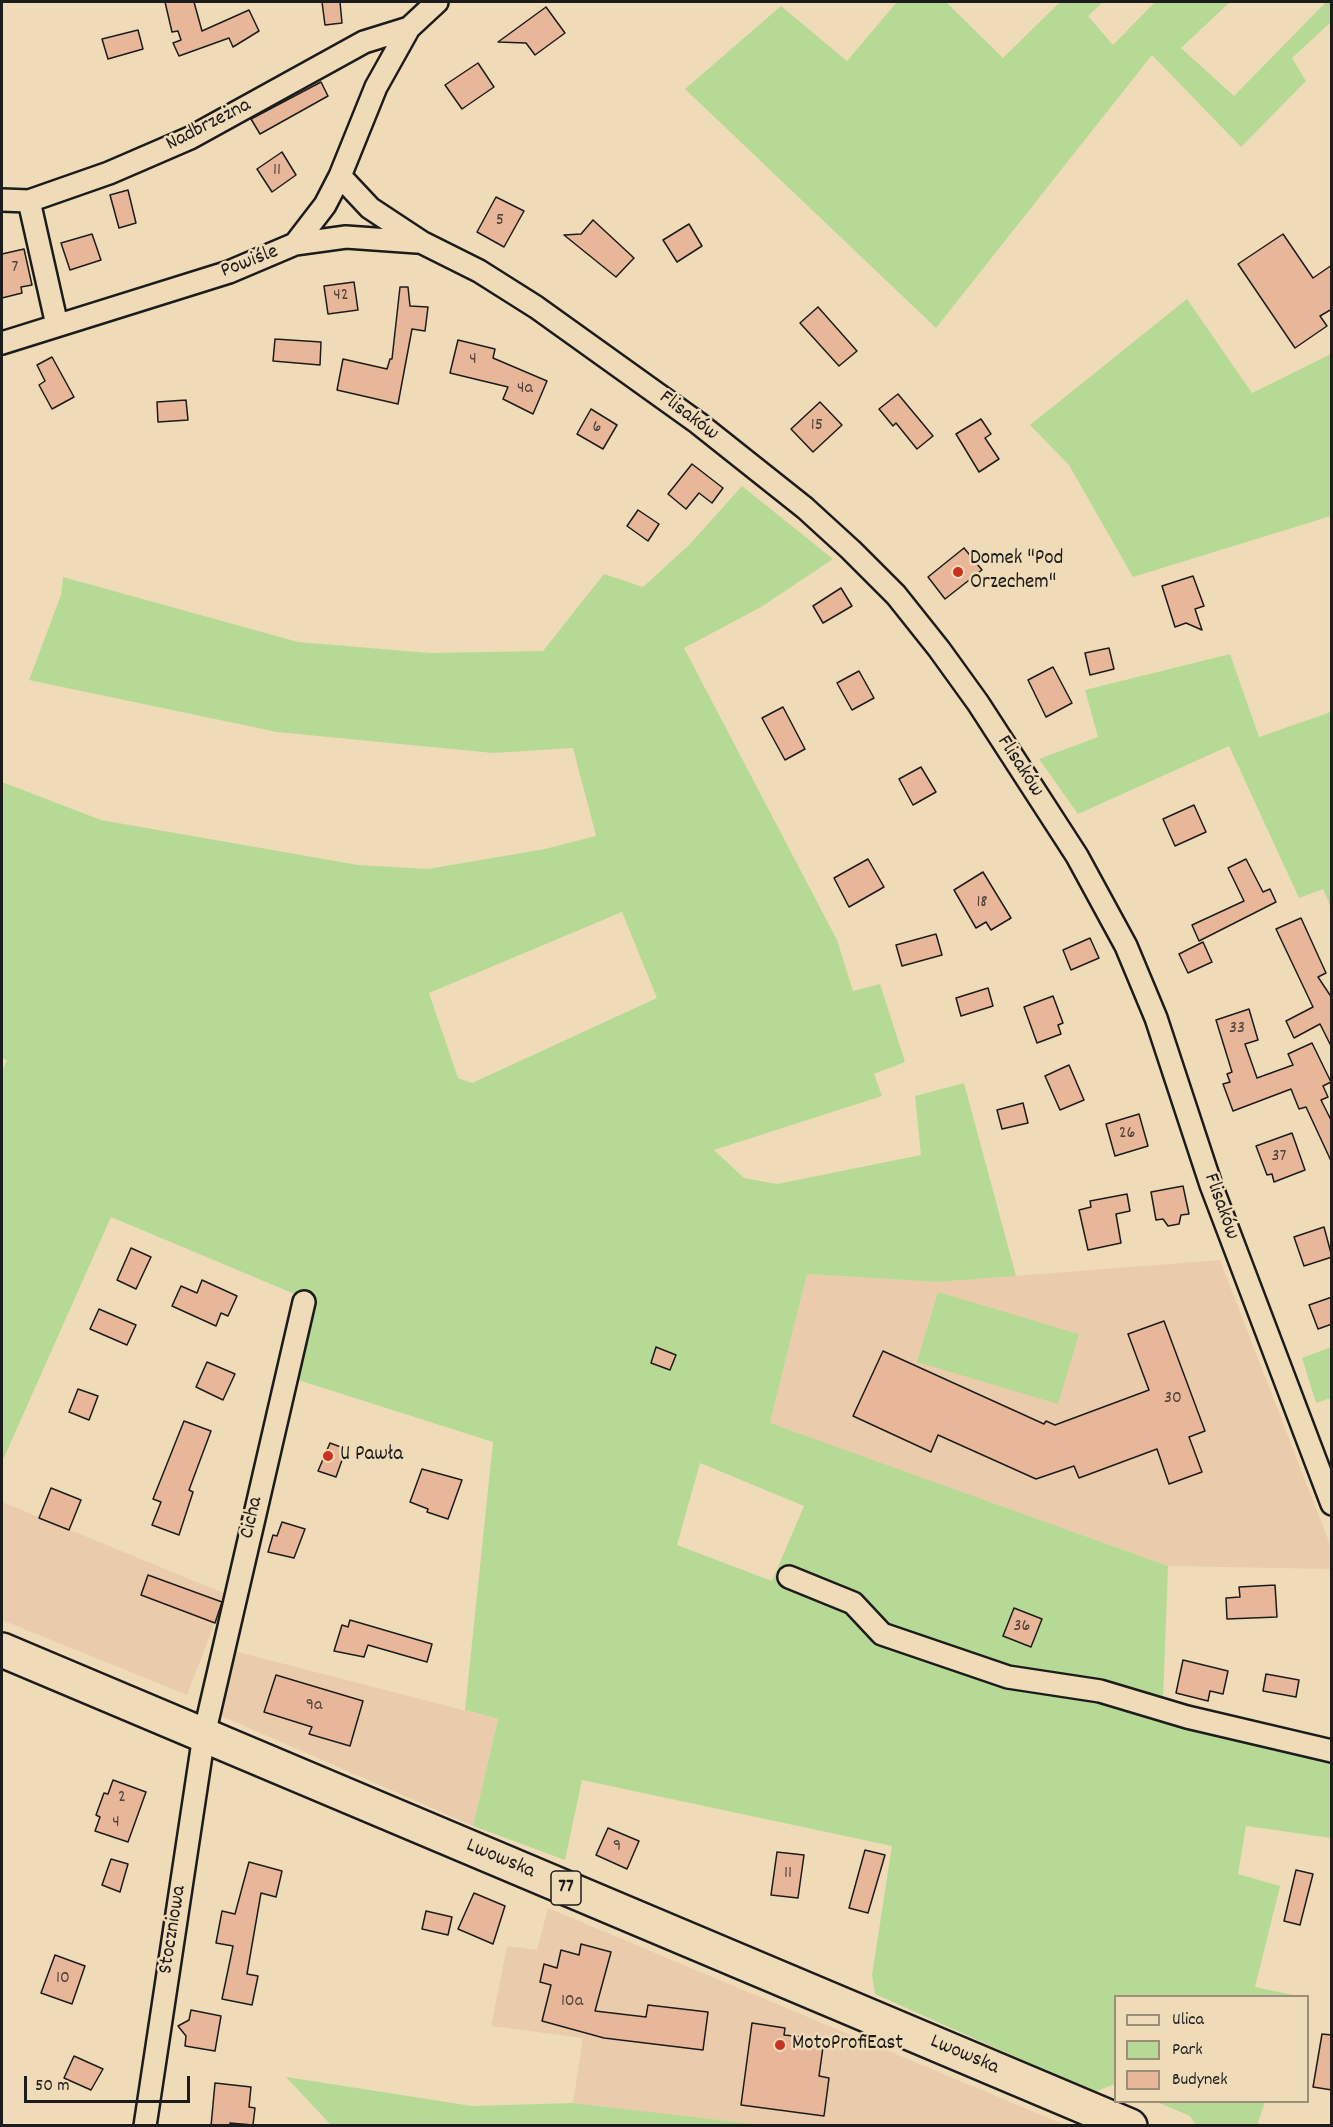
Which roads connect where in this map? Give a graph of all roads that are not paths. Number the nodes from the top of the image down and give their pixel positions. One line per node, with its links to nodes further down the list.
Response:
1 (437, 2): 2 (street, Powiśle)
2 (409, 28): 3 (street, Powiśle); 5 (street, Nadbrzeżna)
3 (340, 176): 6 (street, Flisaków); 7 (street, Powiśle)
4 (2, 200): 5 (street, Nadbrzeżna)
5 (29, 201): 8 (street)
6 (423, 243): 7 (street, Flisaków); 11 (street, Flisaków)
7 (296, 244): 8 (street, Powiśle)
8 (57, 325): 9 (street, Powiśle)
9 (2, 343)
10 (304, 1302): 14 (street, Cicha)
11 (1332, 1504)
12 (789, 1577): 15 (street)
13 (2, 1650): 14 (main road, Lwowska / 77)
14 (204, 1735): 16 (street, Stoczniowa); 17 (main road, Lwowska / 77)
15 (1332, 1750)
16 (145, 2126)
17 (1130, 2126)

